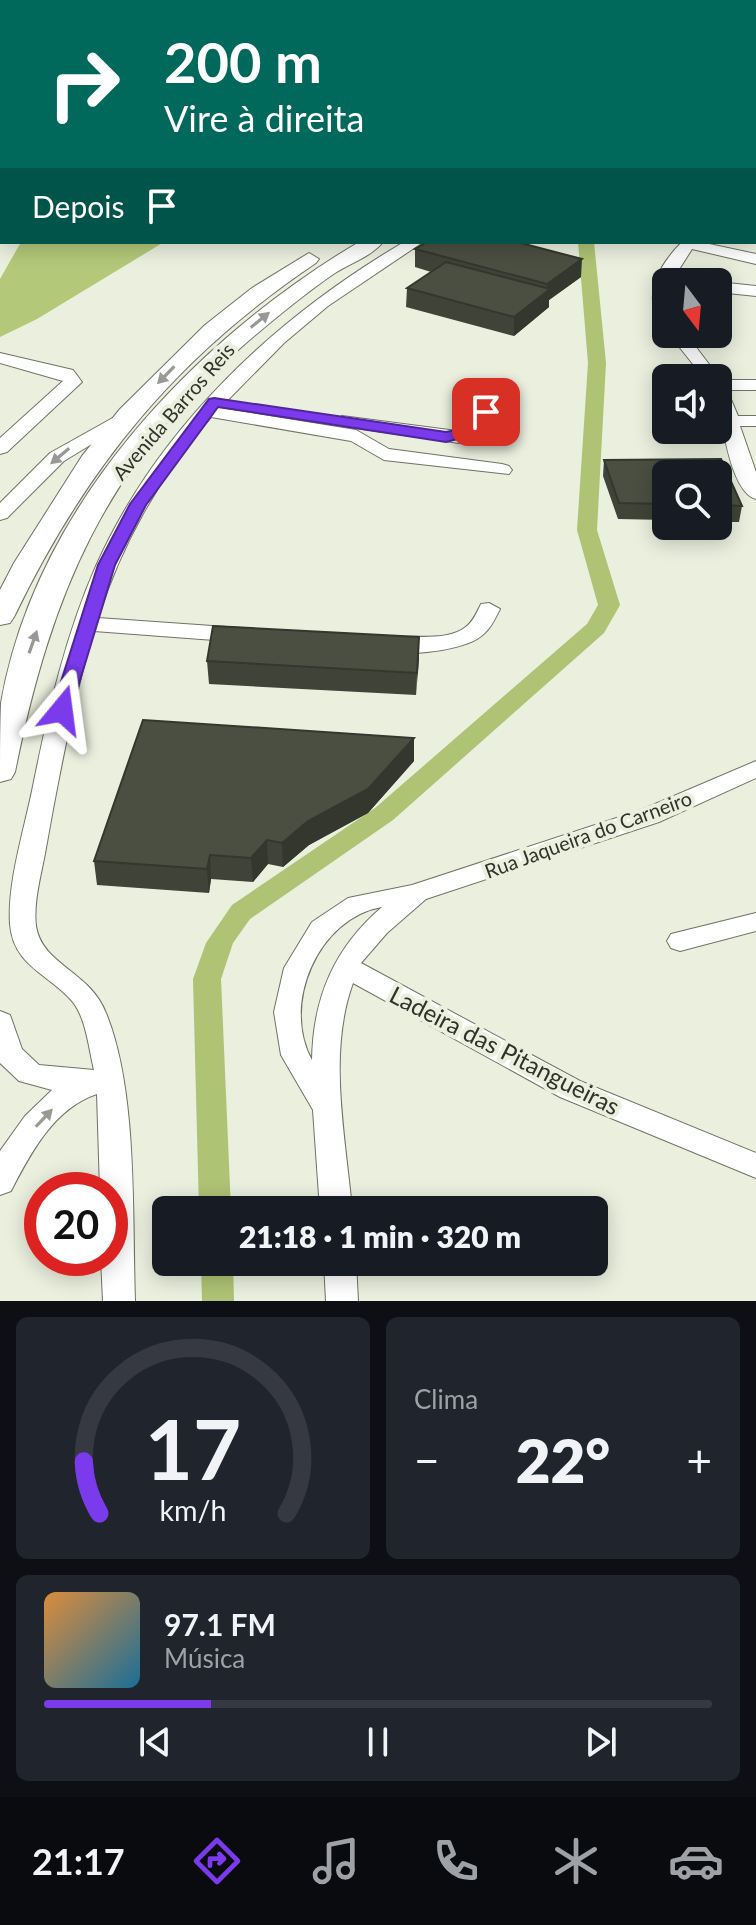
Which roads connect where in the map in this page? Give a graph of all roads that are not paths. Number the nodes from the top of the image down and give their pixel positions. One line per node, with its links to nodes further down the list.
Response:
1 (334, 244): 17 (main road, Avenida Barros Reis, one-way to 17)
2 (370, 244): 31 (main road, Avenida Barros Reis, one-way to 2)
3 (412, 244): 15 (street)
4 (688, 244): 7 (street)
5 (693, 244): 6 (street)
6 (756, 259)
7 (674, 268)
8 (732, 288): 9 (street)
9 (756, 291)
10 (688, 348): 12 (street)
11 (0, 358): 21 (street)
12 (702, 364)
13 (756, 385): 14 (street)
14 (732, 386)
15 (211, 407): 16 (street); 22 (street); 27 (street)
16 (486, 412)
17 (127, 415): 24 (street, one-way to 24); 26 (main road, Avenida Barros Reis)
18 (732, 421): 19 (street)
19 (756, 421)
20 (732, 430): 23 (street)
21 (0, 448)
22 (502, 470)
23 (756, 493)
24 (0, 514)
25 (489, 609): 29 (street)
26 (0, 617)
27 (86, 624): 28 (street); 37 (street)
28 (267, 637)
29 (374, 643)
30 (756, 769): 32 (street, Rua Jaqueira do Carneiro)
31 (0, 772)
32 (417, 893): 35 (street, Rua Jaqueira do Carneiro); 38 (street, Rua Jaqueira do Carneiro)
33 (756, 922): 34 (street)
34 (680, 941)
35 (345, 967): 38 (street); 39 (street, Ladeira das Pitangueiras)
36 (0, 1022): 37 (street)
37 (111, 1080): 40 (street, one-way to 37); 43 (street)
38 (330, 1112): 41 (street)
39 (756, 1166)
40 (0, 1182)
41 (335, 1196)
42 (341, 1276): 44 (street)
43 (119, 1301)
44 (342, 1301)

